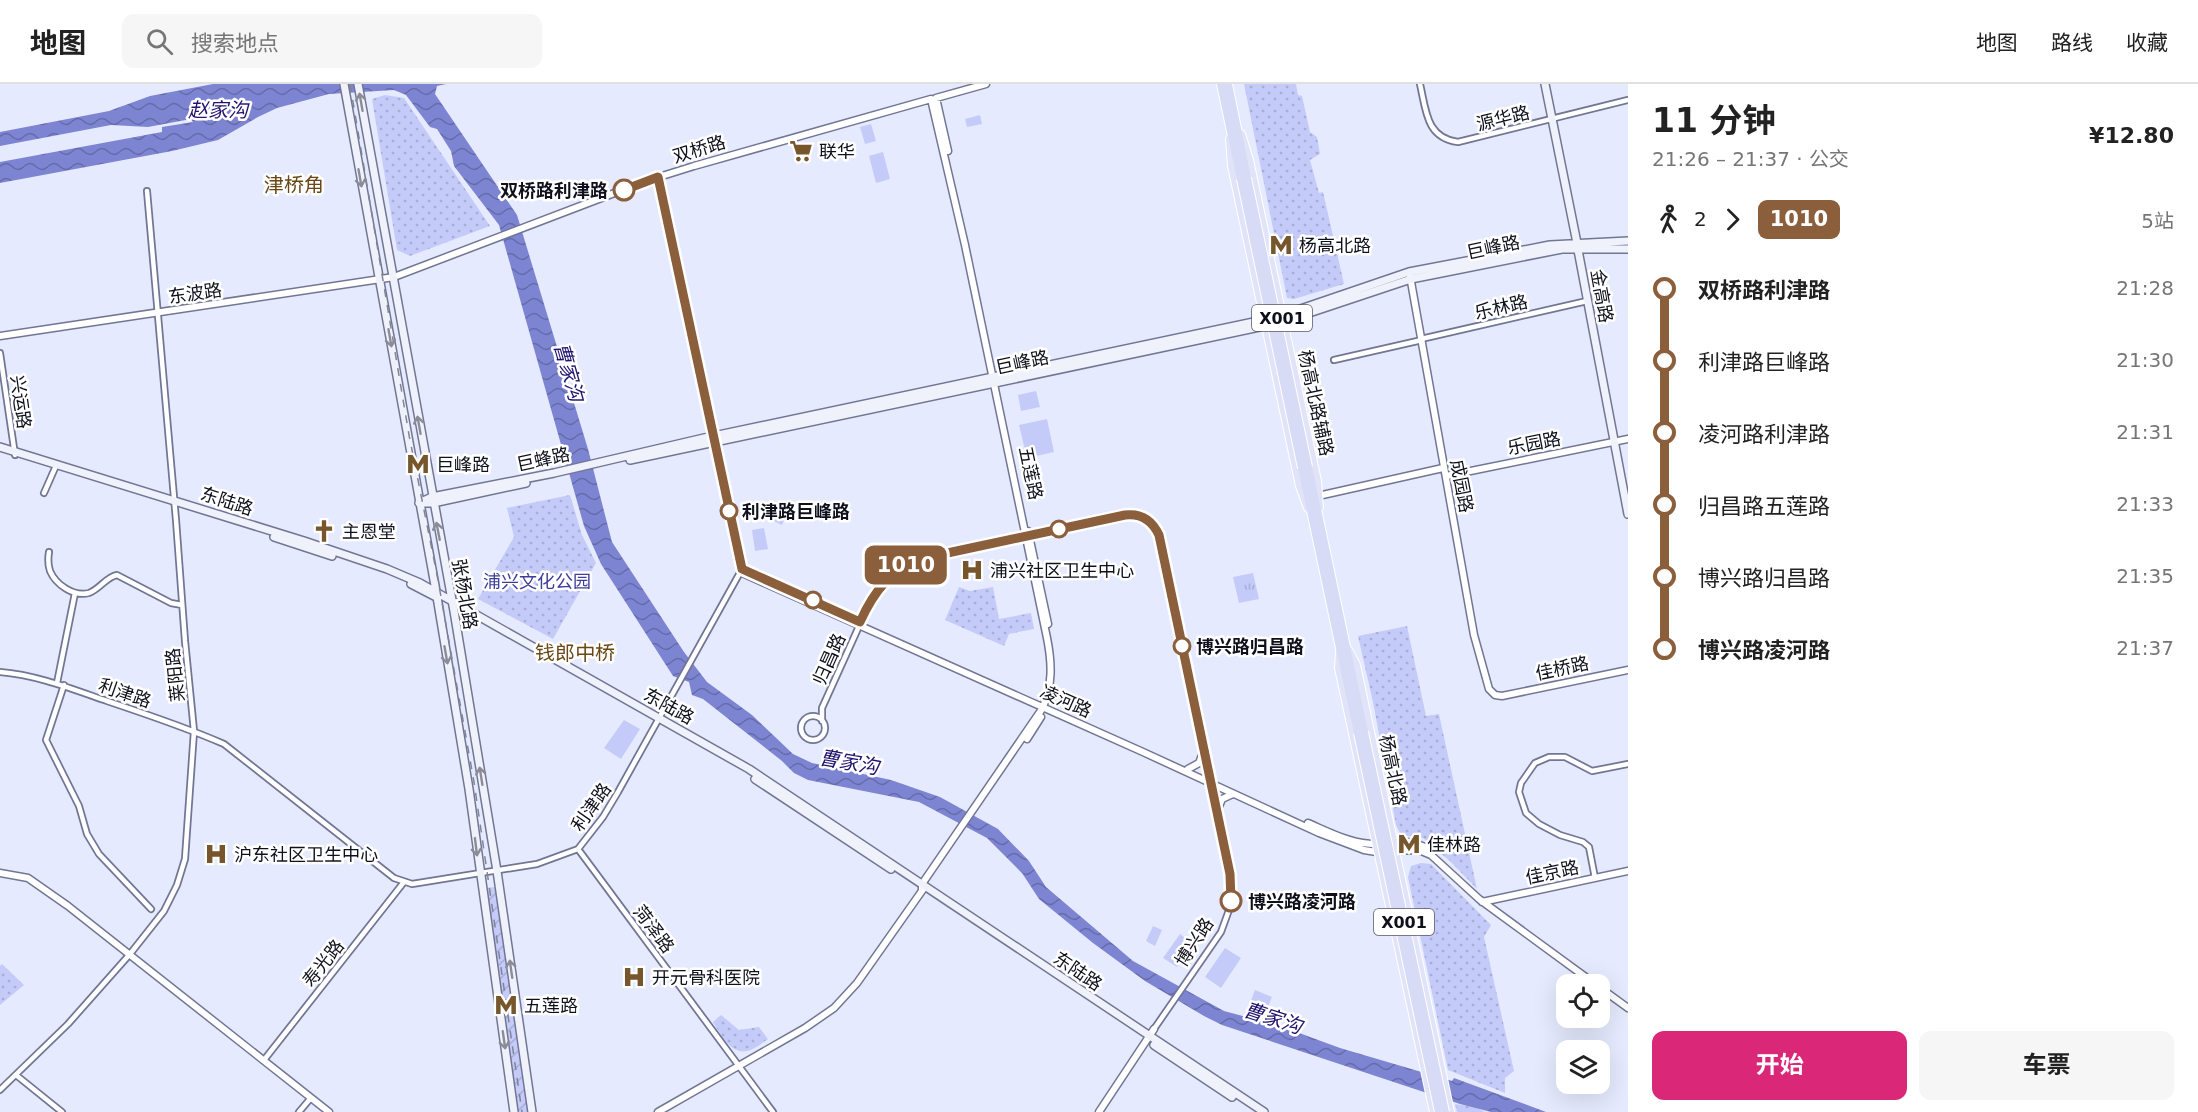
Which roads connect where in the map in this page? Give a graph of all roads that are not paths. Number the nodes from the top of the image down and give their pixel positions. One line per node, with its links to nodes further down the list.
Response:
1 (344, 84): 19 (main road, 张杨北路, one-way to 19)
2 (358, 84): 18 (main road, 张杨北路, one-way to 2)
3 (986, 84): 8 (street, 双桥路)
4 (1221, 84): 10 (highway, 杨高北路 / X001)
5 (1228, 84): 10 (highway, 杨高北路 / X001)
6 (1420, 84): 11 (street, 源华路)
7 (1545, 84): 11 (main road, 金高路)
8 (933, 99): 12 (street, 双桥路); 28 (street, 五莲路)
9 (1628, 100): 11 (street, 源华路)
10 (1231, 116): 22 (main road, 杨高北路辅路 / X001); 23 (main road, 杨高北路辅路 / X001); 45 (highway, 杨高北路 / X001, bridge)
11 (1552, 120): 15 (main road, 金高路)
12 (658, 177): 18 (street, 双桥路); 30 (street)
13 (147, 191): 21 (street, 莱阳路)
14 (1628, 241): 15 (main road, 巨峰路)
15 (1577, 247): 16 (main road, 巨峰路); 17 (main road, 巨峰路); 20 (main road, 金高路)
16 (1628, 249)
17 (1410, 276): 22 (main road, 巨峰路); 25 (street, 成园路)
18 (394, 278): 19 (street, 东波路); 40 (main road, 张杨北路, one-way to 18)
19 (380, 281): 21 (street, 东波路); 42 (main road, 张杨北路, one-way to 42)
20 (1587, 301): 25 (street, 乐林路); 31 (main road, 金高路)
21 (158, 313): 24 (street, 东波路); 41 (street, 莱阳路)
22 (1282, 319): 23 (main road, 巨峰路); 39 (main road, 杨高北路辅路 / X001)
23 (1265, 322): 28 (main road, 巨峰路); 45 (main road, 杨高北路辅路 / X001)
24 (0, 336)
25 (1421, 339): 27 (street, 乐林路); 36 (street, 成园路)
26 (0, 353): 34 (street, 兴运路)
27 (1334, 360)
28 (994, 380): 30 (main road, 巨峰路); 46 (street, 五莲路)
29 (1628, 439): 31 (street, 乐园路)
30 (714, 440): 40 (main road, 巨峰路); 48 (street)
31 (1614, 442): 37 (street, 乐园路); 43 (main road, 金高路)
32 (0, 447): 34 (main road, 东陆路)
33 (0, 451): 34 (main road, 东陆路)
34 (14, 453): 35 (main road, 东陆路); 41 (main road, 东陆路)
35 (55, 468): 38 (street); 41 (main road, 东陆路)
36 (1443, 468): 37 (street, 成园路); 39 (street)
37 (1446, 476): 59 (street, 成园路)
38 (44, 493)
39 (1318, 496): 45 (main road, 杨高北路辅路 / X001)
40 (433, 500): 42 (main road, 巨峰路); 51 (main road, 张杨北路, one-way to 40)
41 (174, 503): 50 (main road, 东陆路); 52 (street, 莱阳路)
42 (419, 503): 50 (main road, 张杨北路)
43 (1628, 514)
44 (1149, 520): 46 (street, 归昌路); 67 (street, 博兴路)
45 (1317, 524): 54 (highway, 杨高北路 / X001)
46 (1027, 536): 53 (street, 归昌路); 60 (street, 五莲路)
47 (49, 552): 49 (street)
48 (742, 571): 53 (street, 凌河路); 63 (street, 利津路)
49 (75, 593): 52 (street); 57 (street)
50 (436, 594): 51 (main road, 东陆路); 82 (main road, 张杨北路, one-way to 82)
51 (452, 603): 63 (main road, 东陆路); 79 (main road, 张杨北路, one-way to 51)
52 (182, 605): 65 (street, 莱阳路)
53 (860, 624): 60 (street, 凌河路); 61 (street, 归昌路)
54 (1343, 647): 66 (highway, 杨高北路 / X001); 73 (main road, 杨高北路 / X001); 74 (main road, 杨高北路 / X001)
55 (1628, 670): 59 (street, 佳桥路)
56 (0, 672): 57 (street, 利津路)
57 (57, 683): 58 (street, 利津路)
58 (64, 685): 65 (street, 利津路); 87 (street)
59 (1502, 696)
60 (1046, 706): 69 (street, 凌河路); 70 (street, 凌河路); 85 (street, 五莲路)
61 (822, 708): 62 (street, 归昌路); 64 (street, 归昌路)
62 (811, 716): 64 (street); 64 (street)
63 (658, 721): 75 (street, 利津路); 85 (main road, 东陆路)
64 (822, 721)
65 (194, 731): 84 (street, 利津路); 88 (street, 莱阳路)
66 (1361, 732): 110 (highway, 杨高北路 / X001, bridge); 111 (highway, 杨高北路 / X001, bridge)
67 (1204, 750): 69 (street); 70 (street, 博兴路)
68 (1628, 764): 83 (street)
69 (1188, 769): 70 (street, 凌河路)
70 (1210, 781): 71 (street, 凌河路); 72 (street, 博兴路); 74 (street, 凌河路)
71 (1233, 794): 72 (street); 77 (street, 凌河路)
72 (1217, 811): 92 (street, 博兴路)
73 (1392, 842): 74 (street); 76 (main road, 杨高北路 / X001); 78 (street)
74 (1377, 844): 77 (main road, 杨高北路 / X001)
75 (578, 849): 79 (street, 利津路); 95 (street, 菏泽路)
76 (1395, 851): 77 (street); 78 (street); 112 (main road, 杨高北路 / X001)
77 (1380, 853): 109 (main road, 杨高北路 / X001, bridge)
78 (1437, 860): 86 (street)
79 (497, 871): 82 (street, 利津路); 103 (main road, 张杨北路, one-way to 79)
80 (0, 873): 88 (street)
81 (1628, 873): 83 (street, 佳京路); 86 (street, 佳京路)
82 (480, 874): 84 (street, 利津路); 102 (main road, 张杨北路, one-way to 102)
83 (1595, 878): 86 (street, 佳京路)
84 (404, 882): 94 (street, 寿光路)
85 (923, 887): 93 (main road, 东陆路); 95 (street, 五莲路)
86 (1484, 903): 89 (street)
87 (151, 909)
88 (130, 954): 94 (street); 96 (street, 莱阳路)
89 (1581, 974)
90 (1610, 995): 91 (street)
91 (1628, 1008)
92 (1155, 1029): 93 (street, 博兴路)
93 (1148, 1038): 106 (street, 博兴路); 107 (main road, 东陆路); 108 (main road, 东陆路)
94 (264, 1060): 98 (street)
95 (739, 1066): 104 (street, 五莲路); 105 (street, 菏泽路)
96 (16, 1076): 97 (street, 莱阳路); 99 (street)
97 (0, 1090)
98 (310, 1099): 100 (street); 101 (street)
99 (62, 1112)
100 (299, 1112)
101 (329, 1112)
102 (514, 1112)
103 (532, 1112)
104 (658, 1112)
105 (773, 1112)
106 (1099, 1112)
107 (1255, 1112)
108 (1264, 1112)
109 (1434, 1112)
110 (1439, 1112)
111 (1445, 1112)
112 (1449, 1112)

